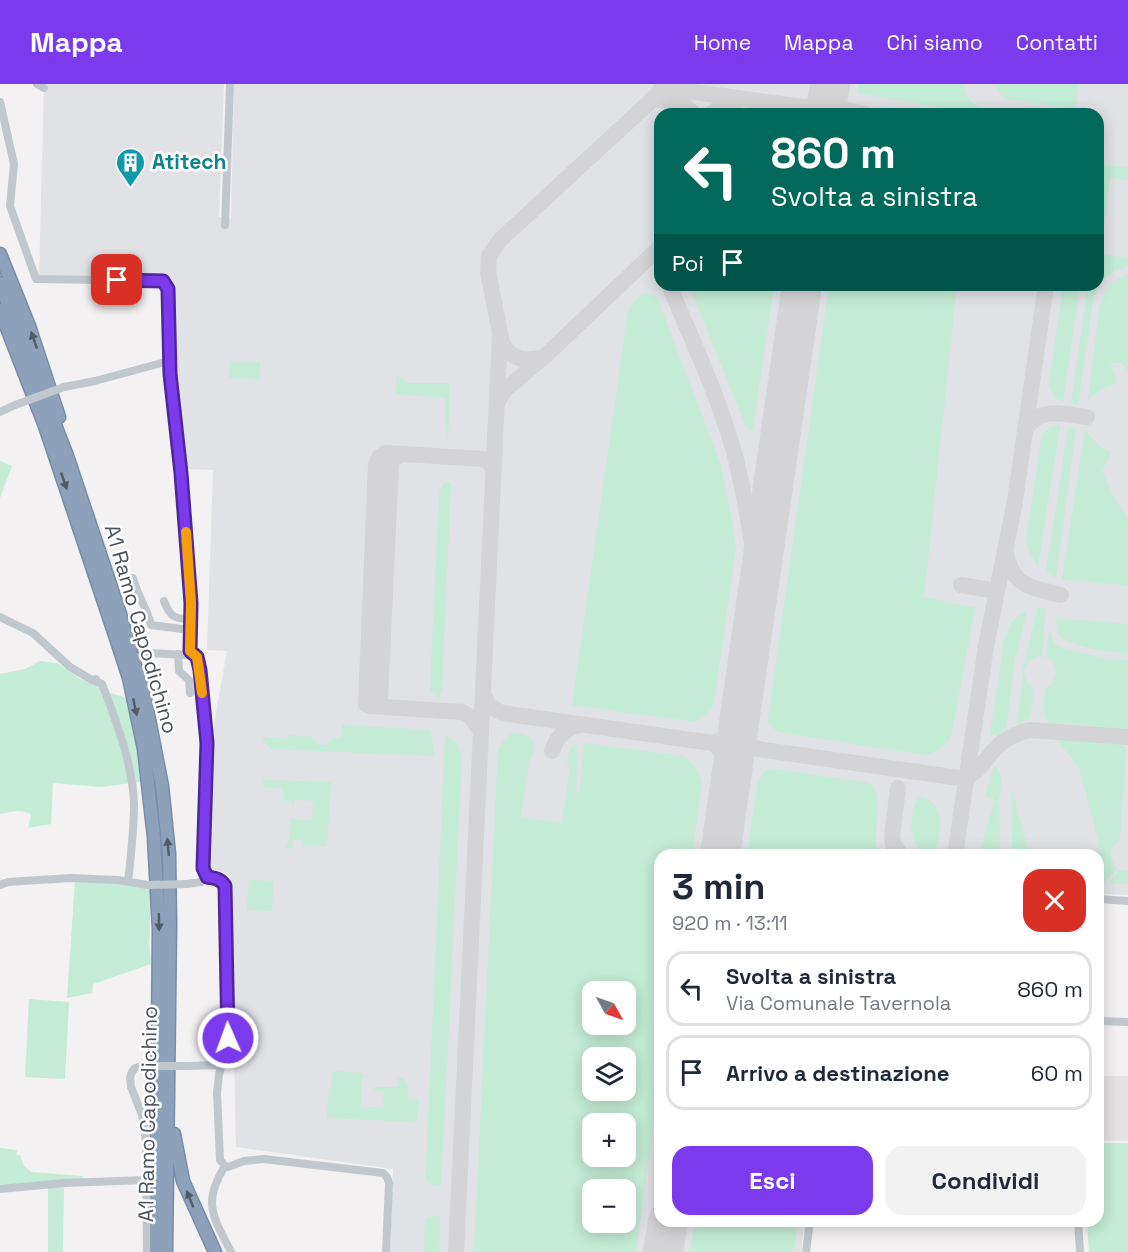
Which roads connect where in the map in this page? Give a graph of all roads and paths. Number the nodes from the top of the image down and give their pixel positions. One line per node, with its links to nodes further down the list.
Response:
1 (230, 84): 3 (street)
2 (0, 102): 8 (street)
3 (225, 225)
4 (0, 254): 11 (highway, one-way to 4)
5 (0, 284): 11 (highway, A1 Ramo Capodichino)
6 (0, 310): 10 (highway, A1 Ramo Capodichino)
7 (0, 332): 10 (highway)
8 (169, 361): 9 (street, bridge); 15 (street)
9 (0, 412)
10 (45, 426): 36 (highway, A1 Ramo Capodichino, one-way to 36)
11 (67, 456): 26 (highway, A1 Ramo Capodichino, one-way to 11)
12 (133, 578): 16 (street)
13 (164, 601): 15 (street)
14 (0, 617): 22 (street)
15 (191, 619): 16 (street)
16 (190, 630): 18 (street)
17 (149, 653): 19 (street)
18 (193, 653): 19 (street); 21 (street)
19 (178, 654): 20 (street)
20 (190, 693)
21 (207, 877): 22 (street, bridge); 29 (street)
22 (128, 882): 23 (street)
23 (0, 885)
24 (1104, 899): 25 (street)
25 (1128, 901)
26 (169, 989): 37 (highway, A1 Ramo Capodichino); 38 (highway, one-way to 26)
27 (1104, 1021): 28 (street)
28 (1128, 1022)
29 (221, 1065): 30 (street); 31 (street, bridge)
30 (225, 1166): 39 (street); 40 (street)
31 (145, 1180): 32 (street); 35 (street)
32 (0, 1189)
33 (809, 1227): 41 (street)
34 (1078, 1227): 42 (street)
35 (147, 1252)
36 (156, 1252)
37 (166, 1252)
38 (215, 1252)
39 (231, 1252)
40 (386, 1252)
41 (806, 1252)
42 (1080, 1252)

